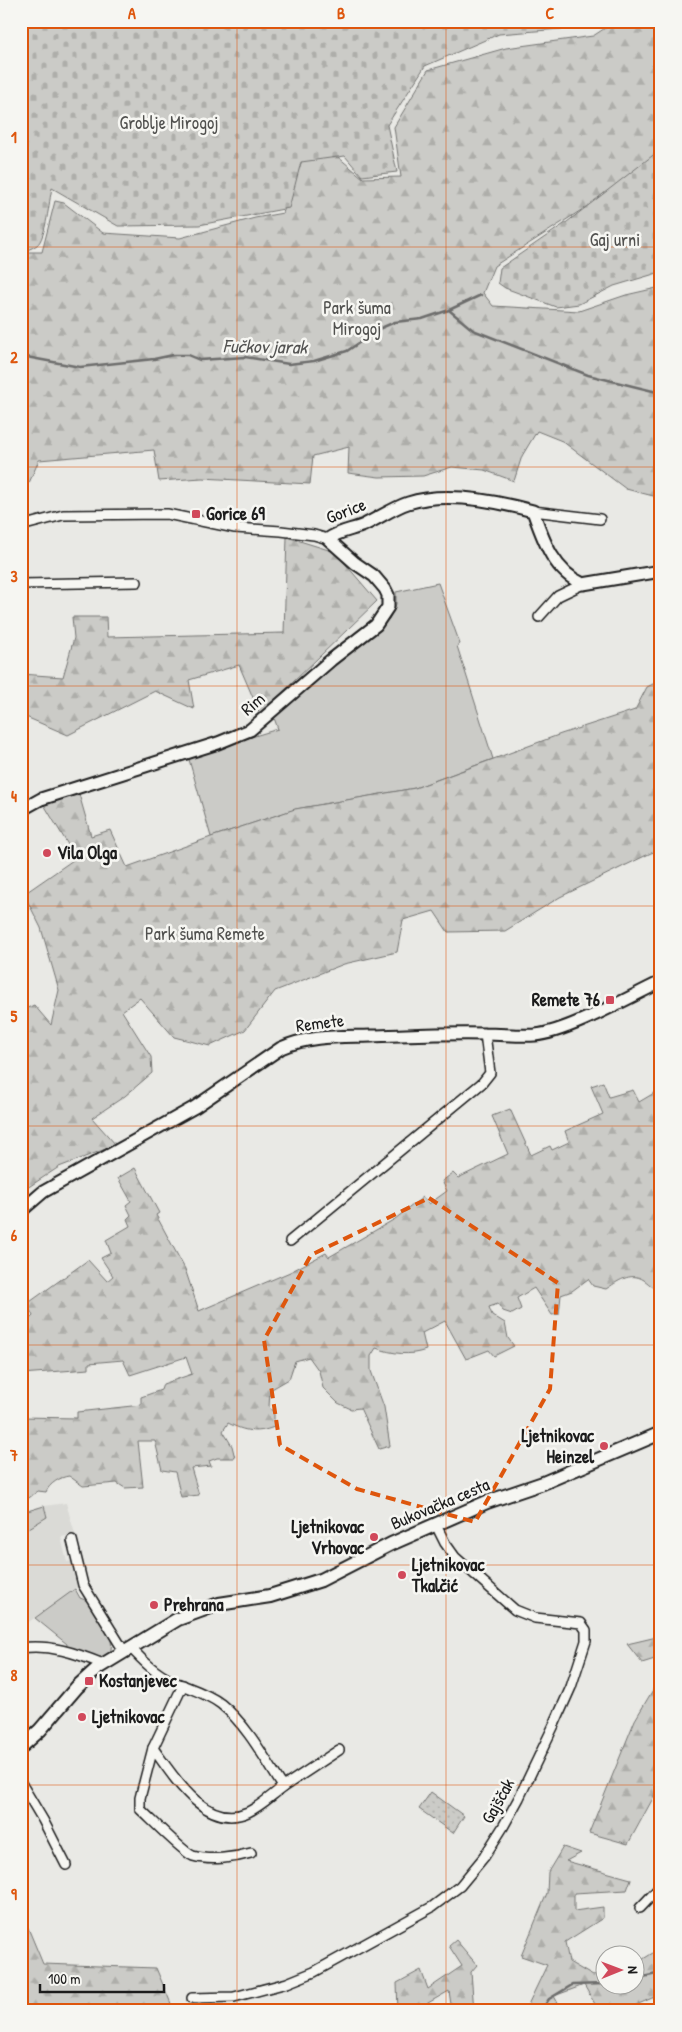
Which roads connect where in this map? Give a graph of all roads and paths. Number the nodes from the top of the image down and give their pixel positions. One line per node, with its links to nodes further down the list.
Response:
1 (532, 511): 2 (street, Gorice); 4 (street, Gorice); 8 (street)
2 (600, 519)
3 (21, 526): 4 (street, Gorice)
4 (328, 539): 10 (street, Rim)
5 (661, 571): 8 (street)
6 (137, 582): 7 (street)
7 (21, 584)
8 (583, 584): 9 (street)
9 (539, 616)
10 (21, 810)
11 (661, 982): 12 (street, Remete)
12 (486, 1034): 13 (street, Remete); 14 (street)
13 (21, 1211)
14 (290, 1240)
15 (661, 1433): 16 (main road, Bukovačka cesta)
16 (436, 1525): 19 (main road, Bukovačka cesta); 31 (street, Gajščak)
17 (72, 1540): 19 (street)
18 (21, 1648): 20 (street)
19 (127, 1649): 20 (main road, Bukovačka cesta); 21 (street)
20 (103, 1664): 22 (main road, Bukovačka cesta)
21 (182, 1685): 23 (street); 26 (street)
22 (21, 1747)
23 (153, 1748): 26 (street); 27 (street)
24 (339, 1750): 26 (street)
25 (21, 1783): 28 (street)
26 (283, 1787)
27 (251, 1853)
28 (66, 1865)
29 (661, 1886): 30 (street)
30 (640, 1908)
31 (192, 1998)

